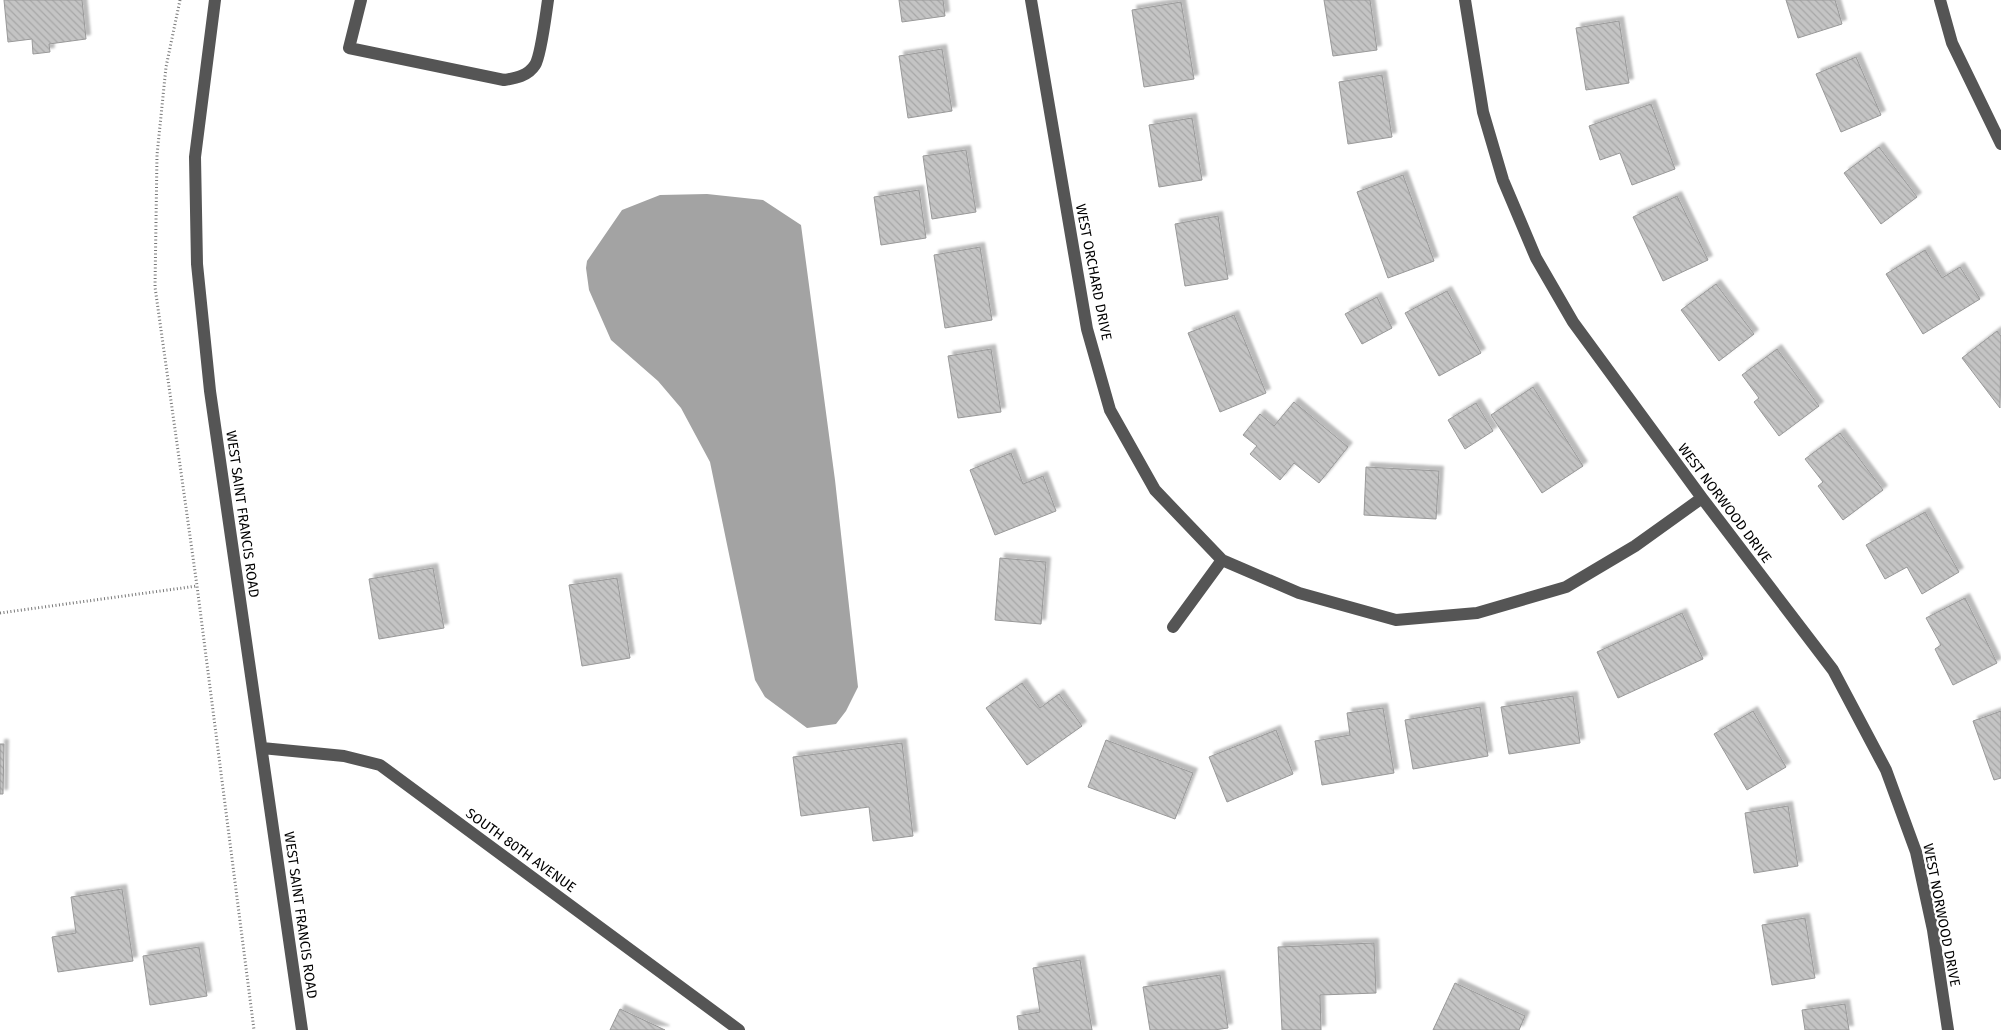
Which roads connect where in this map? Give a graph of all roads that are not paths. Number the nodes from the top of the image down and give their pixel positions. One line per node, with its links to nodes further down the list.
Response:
1 (215, 0): 11 (street, WEST SAINT FRANCIS ROAD)
2 (361, 0): 3 (street)
3 (548, 0)
4 (1031, 0): 9 (street, WEST ORCHARD DRIVE)
5 (1465, 0): 8 (street, WEST NORWOOD DRIVE)
6 (1940, 0): 7 (street)
7 (2001, 144)
8 (1702, 498): 9 (street, WEST ORCHARD DRIVE); 14 (street, WEST NORWOOD DRIVE)
9 (1222, 560): 10 (street)
10 (1173, 627)
11 (262, 748): 12 (street, WEST SAINT FRANCIS ROAD); 13 (street, SOUTH 80TH AVENUE)
12 (302, 1030)
13 (739, 1030)
14 (1948, 1030)

